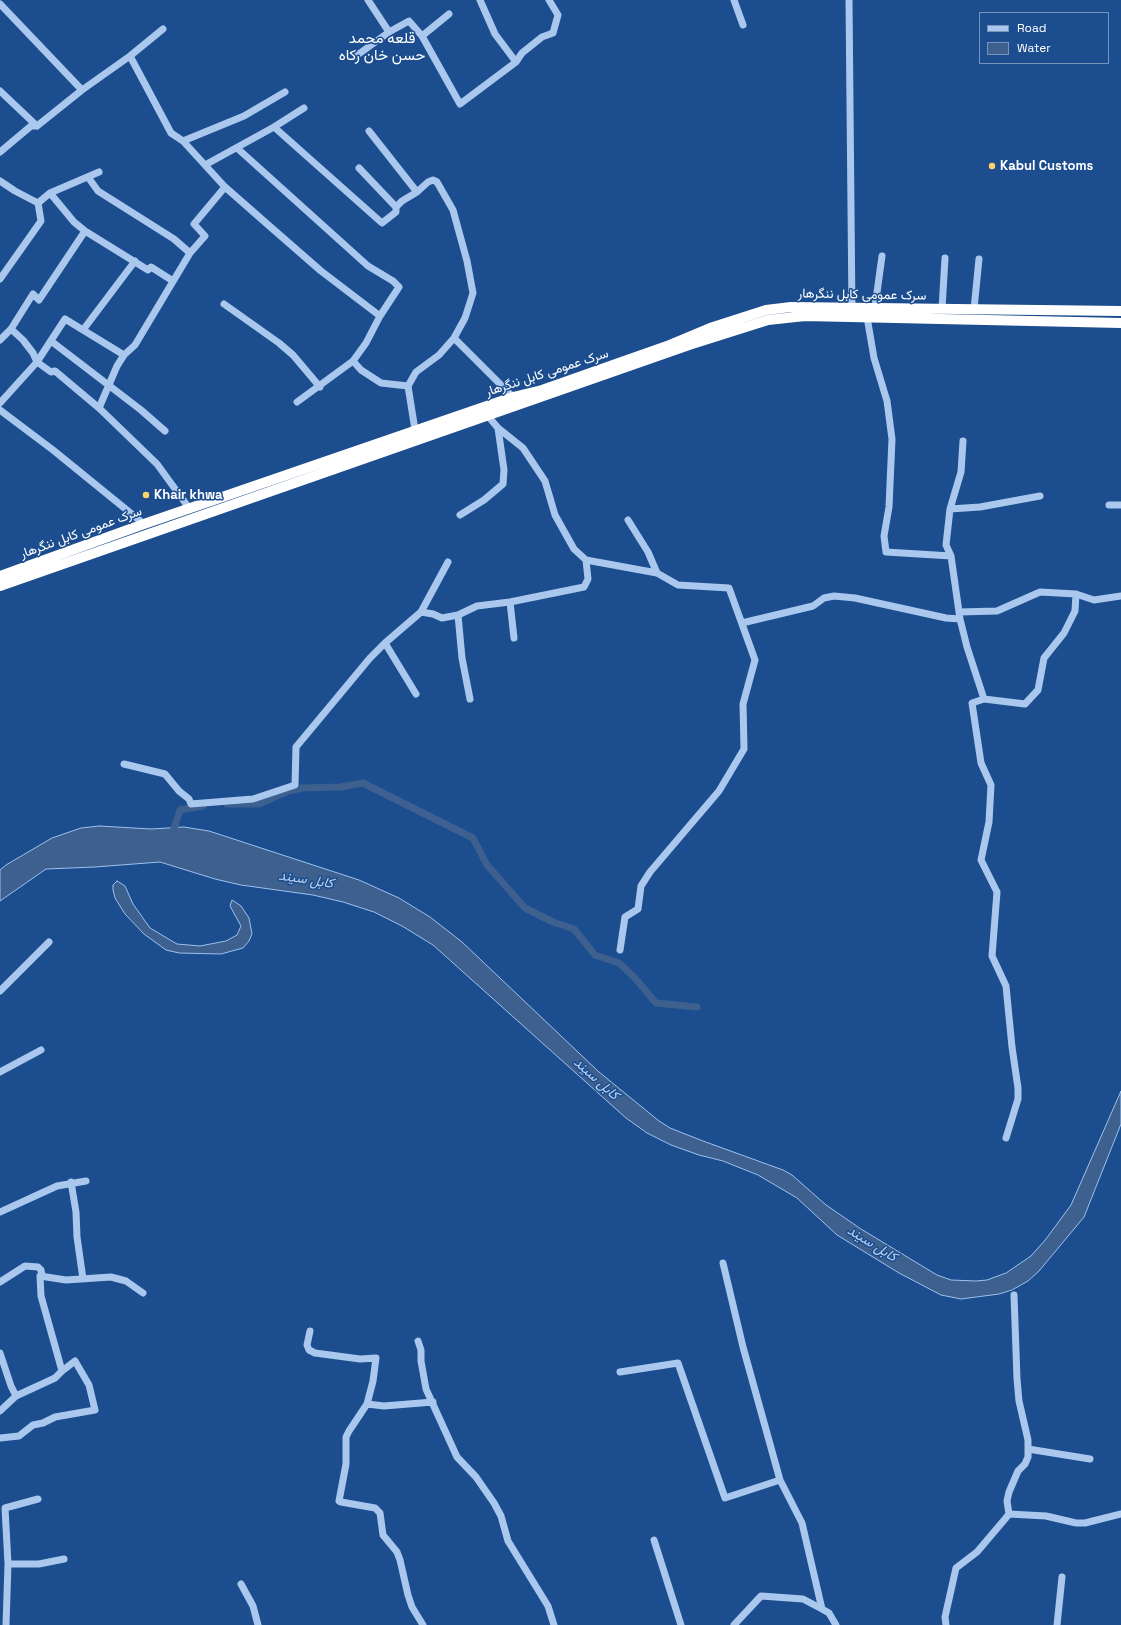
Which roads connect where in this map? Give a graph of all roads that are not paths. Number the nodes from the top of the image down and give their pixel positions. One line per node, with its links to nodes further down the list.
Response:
1 (368, 0): 10 (street)
2 (480, 0): 14 (street)
3 (549, 0): 14 (street)
4 (734, 0): 8 (street)
5 (849, 0): 48 (street)
6 (0, 4): 15 (street)
7 (449, 14): 11 (street)
8 (743, 25)
9 (163, 29): 12 (street)
10 (389, 32): 11 (street); 13 (street)
11 (422, 36): 14 (street)
12 (130, 56): 15 (street); 22 (street)
13 (356, 56)
14 (516, 62)
15 (82, 90): 19 (street)
16 (0, 91): 19 (street)
17 (285, 92): 22 (street)
18 (304, 108): 20 (street)
19 (37, 126): 23 (street)
20 (274, 127): 24 (street); 34 (street)
21 (369, 131): 31 (street)
22 (183, 141): 25 (street)
23 (1, 148)
24 (236, 148): 25 (street); 49 (street)
25 (205, 165): 30 (street)
26 (359, 168): 34 (street)
27 (99, 172): 28 (street)
28 (88, 177): 32 (street); 36 (street)
29 (0, 181): 33 (street)
30 (225, 187): 36 (street); 49 (street)
31 (417, 192): 34 (street); 54 (street)
32 (50, 193): 33 (street); 35 (street)
33 (38, 203): 41 (street)
34 (396, 207)
35 (85, 231): 40 (street); 52 (street)
36 (190, 253): 42 (street)
37 (882, 256): 44 (street)
38 (945, 258): 45 (street)
39 (979, 259): 46 (street)
40 (135, 261): 42 (street); 53 (street)
41 (0, 279)
42 (173, 281): 57 (street)
43 (224, 304): 62 (street)
44 (874, 307): 45 (highway, سرک عمومی کابل ننگرهار); 48 (highway, سرک عمومی کابل ننگرهار)
45 (942, 309): 46 (highway, سرک عمومی کابل ننگرهار)
46 (974, 309): 47 (highway, سرک عمومی کابل ننگرهار)
47 (1121, 310)
48 (852, 312): 50 (highway, سرک عمومی کابل ننگرهار); 63 (highway, سرک عمومی کابل ننگرهار); 68 (highway, سرک عمومی کابل ننگرهار)
49 (380, 316): 58 (street)
50 (866, 317): 51 (highway, سرک عمومی کابل ننگرهار); 81 (street)
51 (1121, 323)
52 (11, 329): 55 (street); 59 (street)
53 (83, 330): 56 (street); 57 (street)
54 (454, 338): 61 (street); 63 (street)
55 (0, 340)
56 (51, 341): 59 (street); 60 (street)
57 (124, 355): 60 (street)
58 (353, 361): 61 (street); 62 (street)
59 (37, 362): 65 (street); 66 (street)
60 (109, 386): 66 (street); 71 (street)
61 (408, 386): 70 (street)
62 (320, 387): 64 (street)
63 (513, 396): 70 (highway, سرک عمومی کابل ننگرهار)
64 (297, 402)
65 (0, 403)
66 (99, 408): 76 (street)
67 (0, 410): 80 (street)
68 (488, 416): 69 (street); 86 (highway, سرک عمومی کابل ننگرهار)
69 (498, 428): 78 (street); 82 (street)
70 (415, 430): 76 (highway, سرک عمومی کابل ننگرهار)
71 (165, 431)
72 (963, 441): 77 (street)
73 (1040, 496): 77 (street)
74 (1109, 505): 75 (street)
75 (1121, 505)
76 (189, 508): 80 (highway, سرک عمومی کابل ننگرهار)
77 (950, 509): 81 (street)
78 (460, 515)
79 (628, 520): 84 (street)
80 (144, 524): 85 (highway, سرک عمومی کابل ننگرهار)
81 (951, 556): 92 (street)
82 (586, 560): 84 (street); 89 (street)
83 (448, 562): 90 (street)
84 (657, 573): 93 (street)
85 (0, 576)
86 (0, 586)
87 (1076, 594): 88 (street); 92 (street); 98 (street)
88 (1121, 596)
89 (510, 602): 91 (street); 94 (street)
90 (420, 612): 91 (street); 95 (street)
91 (458, 615): 97 (street)
92 (960, 615): 93 (street); 98 (street)
93 (742, 623): 101 (street)
94 (514, 638)
95 (385, 643): 96 (street); 99 (street)
96 (416, 694)
97 (470, 699)
98 (984, 699): 105 (street)
99 (124, 764)
100 (49, 942): 102 (street)
101 (620, 950)
102 (0, 991)
103 (41, 1050): 104 (street)
104 (0, 1072)
105 (1006, 1138)
106 (86, 1181): 107 (street)
107 (71, 1182): 108 (street); 111 (street)
108 (0, 1212)
109 (723, 1263): 127 (street)
110 (42, 1275): 111 (street); 112 (street); 118 (street)
111 (84, 1279): 113 (street)
112 (0, 1282)
113 (143, 1293)
114 (1014, 1295): 125 (street)
115 (310, 1331): 122 (street)
116 (418, 1341): 121 (street)
117 (0, 1353): 120 (street)
118 (62, 1371): 120 (street); 124 (street)
119 (620, 1372): 127 (street)
120 (16, 1396): 123 (street)
121 (433, 1402): 122 (street); 141 (street)
122 (366, 1404): 140 (street)
123 (0, 1411)
124 (0, 1438)
125 (1028, 1450): 126 (street); 130 (street)
126 (1090, 1459)
127 (780, 1480): 137 (street)
128 (38, 1499): 129 (street)
129 (3, 1511): 134 (street)
130 (1009, 1514): 131 (street); 145 (street)
131 (1121, 1514)
132 (654, 1540): 142 (street)
133 (64, 1559): 134 (street)
134 (8, 1564): 138 (street)
135 (1062, 1577): 146 (street)
136 (242, 1584): 139 (street)
137 (822, 1609): 143 (street); 144 (street)
138 (6, 1625)
139 (258, 1625)
140 (423, 1625)
141 (554, 1625)
142 (681, 1625)
143 (734, 1625)
144 (836, 1625)
145 (946, 1625)
146 (1057, 1625)

